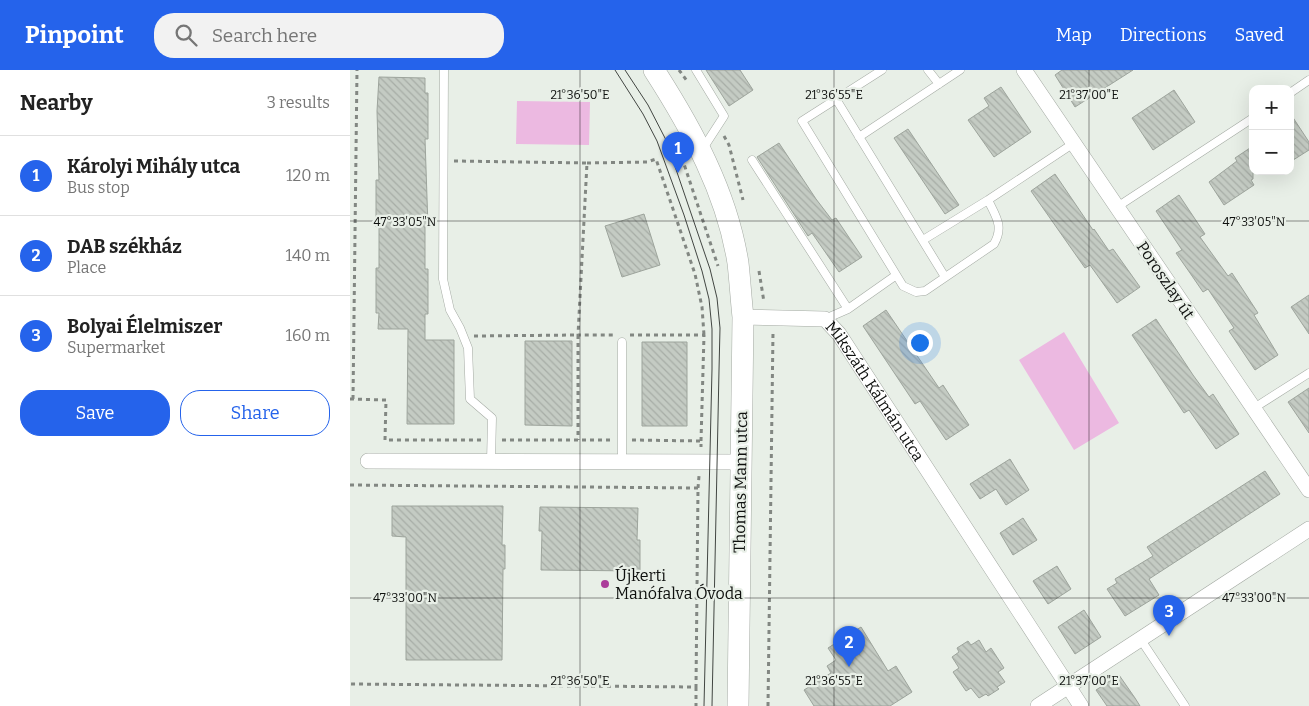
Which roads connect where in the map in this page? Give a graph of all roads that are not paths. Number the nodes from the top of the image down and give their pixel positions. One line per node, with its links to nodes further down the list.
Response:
1 (444, 70): 29 (lane)
2 (654, 70): 15 (street)
3 (696, 70): 15 (lane)
4 (882, 70): 11 (lane)
5 (928, 70): 9 (lane)
6 (960, 70): 9 (lane)
7 (1024, 70): 14 (street, Poroszlay út)
8 (1309, 80): 10 (lane)
9 (939, 84): 13 (lane)
10 (1294, 90)
11 (836, 100): 13 (lane); 20 (lane)
12 (1249, 121): 18 (lane)
13 (859, 137): 19 (lane)
14 (1074, 143): 17 (lane); 18 (street, Poroszlay út)
15 (701, 152): 23 (street)
16 (752, 160): 22 (lane)
17 (988, 200): 19 (lane); 21 (lane)
18 (1117, 206): 27 (street, Poroszlay út)
19 (923, 240): 21 (lane)
20 (895, 276): 21 (lane); 22 (lane)
21 (945, 277)
22 (848, 309): 24 (lane)
23 (743, 317): 24 (street, Mikszáth Kálmán utca); 31 (street, Thomas Mann utca)
24 (825, 320): 35 (street, Mikszáth Kálmán utca)
25 (622, 337): 30 (lane)
26 (1309, 373): 27 (lane)
27 (1254, 408): 32 (street, Poroszlay út)
28 (368, 461): 29 (street)
29 (491, 462): 30 (street)
30 (622, 462): 31 (street)
31 (740, 462): 36 (street, Thomas Mann utca)
32 (1309, 490)
33 (1309, 529): 34 (street)
34 (1141, 640): 35 (street); 39 (lane)
35 (1068, 686): 37 (street); 38 (street, Mikszáth Kálmán utca)
36 (738, 706)
37 (1038, 706)
38 (1081, 706)
39 (1185, 706)

